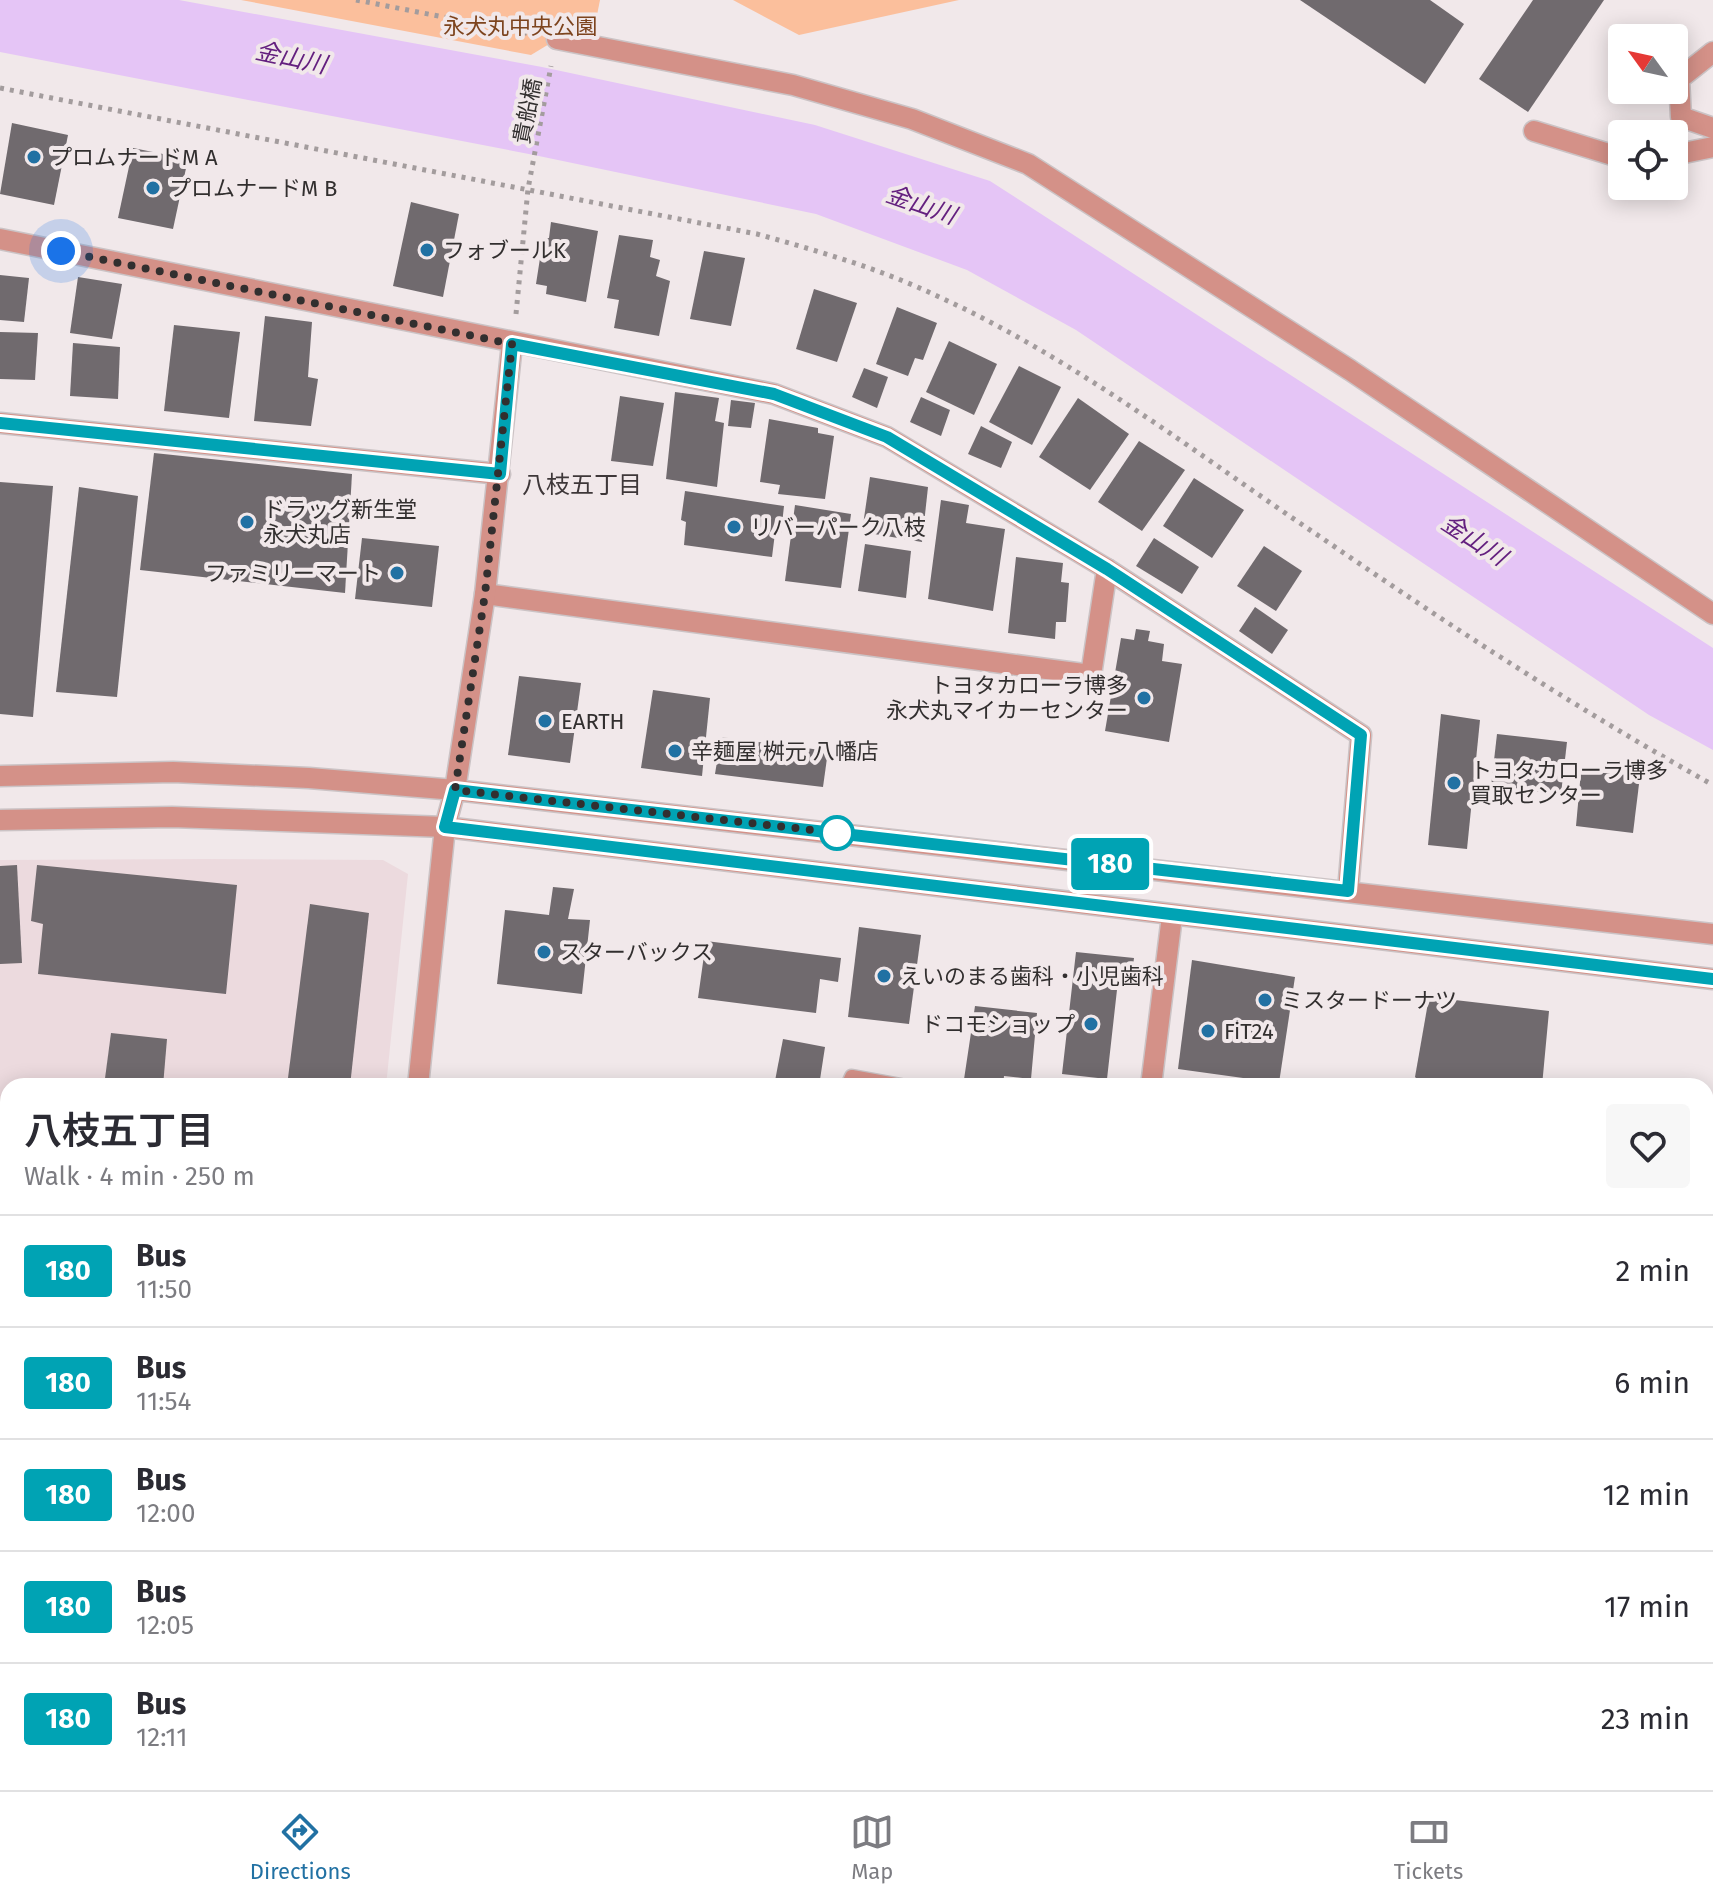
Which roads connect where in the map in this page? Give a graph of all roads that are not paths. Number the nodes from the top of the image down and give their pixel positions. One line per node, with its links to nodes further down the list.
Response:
1 (557, 39): 14 (street)
2 (1713, 52): 3 (street)
3 (1713, 128)
4 (1534, 131): 7 (street)
5 (1713, 147): 6 (street)
6 (1688, 152)
7 (1608, 154)
8 (0, 239): 9 (street)
9 (512, 344): 11 (street); 12 (street)
10 (0, 423): 11 (street)
11 (500, 474): 13 (street)
12 (1107, 569): 13 (street); 19 (street)
13 (485, 594): 16 (street)
14 (1713, 614)
15 (0, 776): 16 (street)
16 (455, 790): 18 (street); 19 (street)
17 (0, 820): 18 (street)
18 (445, 827): 20 (street); 23 (street)
19 (1348, 891): 21 (street)
20 (1172, 916): 22 (street); 24 (street)
21 (1713, 934)
22 (1713, 979)
23 (419, 1078)
24 (1152, 1078)
25 (91, 1790): 26 (lane)
26 (148, 1790)

